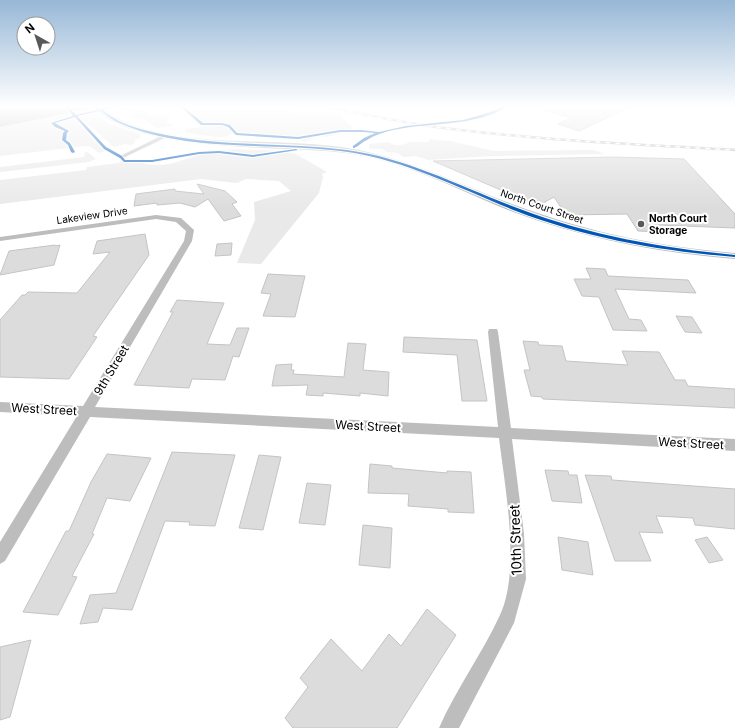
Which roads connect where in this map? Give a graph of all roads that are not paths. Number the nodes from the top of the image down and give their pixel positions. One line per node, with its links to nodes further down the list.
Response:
1 (155, 141): 3 (street)
2 (206, 141): 6 (street, North Court Street)
3 (121, 157)
4 (185, 224): 5 (street, Lakeview Drive); 9 (street, 9th Street)
5 (0, 239)
6 (735, 256)
7 (493, 332): 10 (street, 10th Street)
8 (0, 407): 9 (street, West Street)
9 (85, 412): 10 (street, West Street); 12 (street, 9th Street)
10 (505, 433): 11 (street, West Street); 13 (street, 10th Street)
11 (735, 445)
12 (0, 556)
13 (449, 728)

